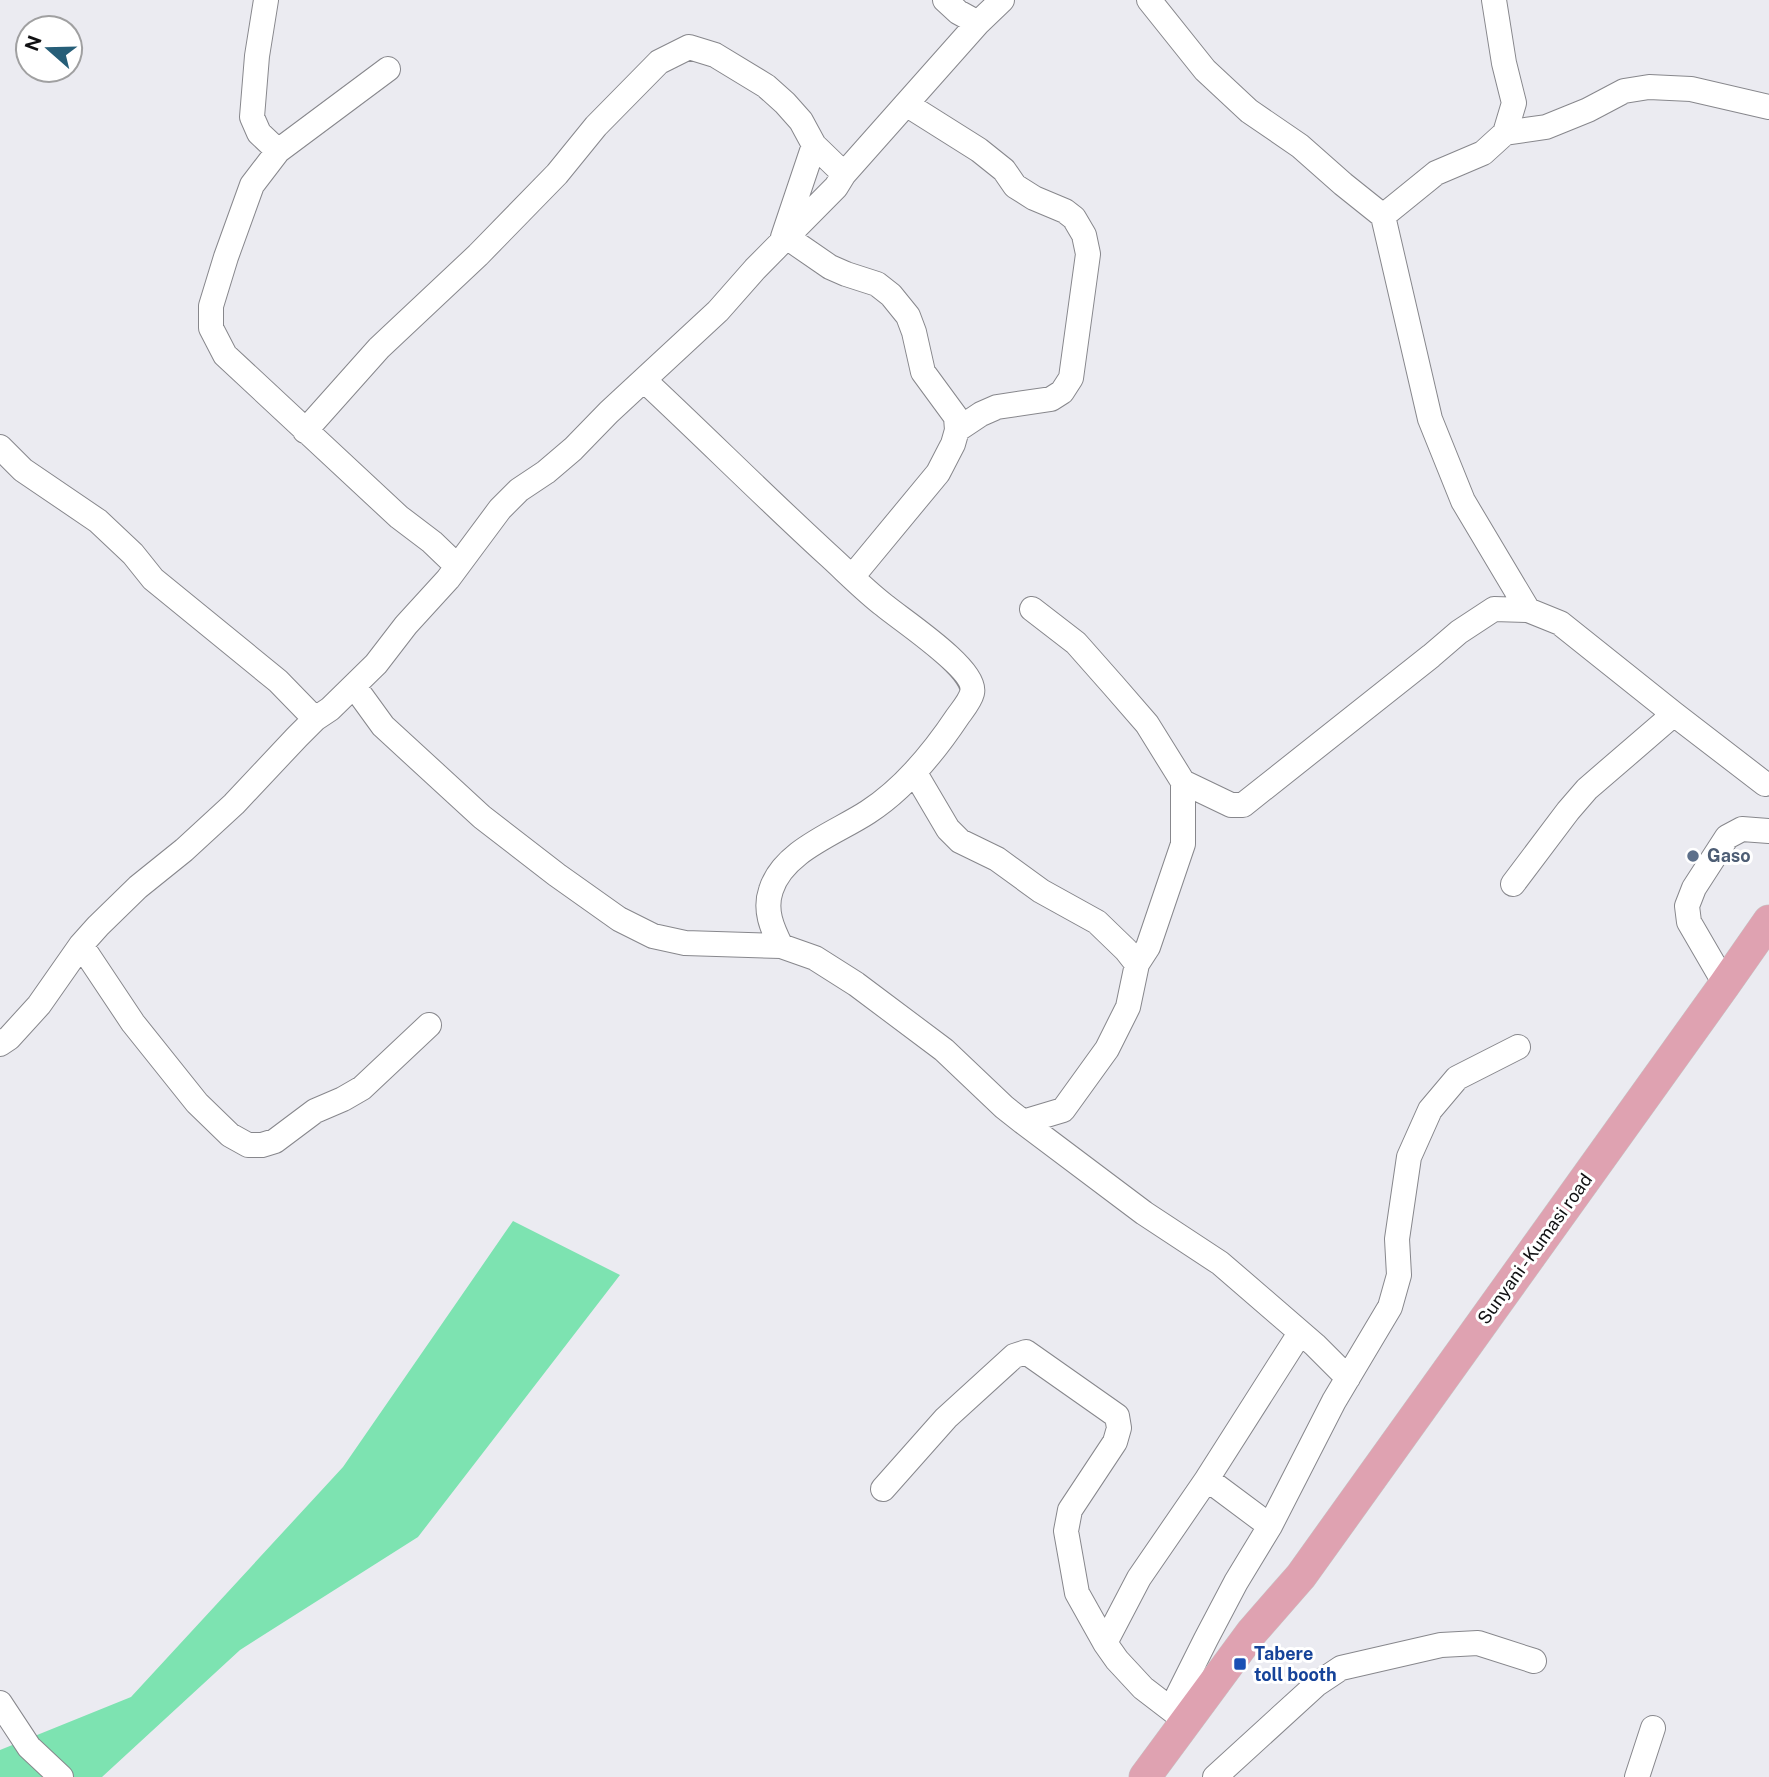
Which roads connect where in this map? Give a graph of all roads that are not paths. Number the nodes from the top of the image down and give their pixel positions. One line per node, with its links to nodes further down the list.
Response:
1 (266, 0): 12 (street)
2 (945, 0): 6 (street)
3 (1002, 0): 6 (street)
4 (1149, 0): 14 (street)
5 (1494, 0): 10 (street)
6 (978, 23): 8 (street)
7 (388, 69): 12 (street)
8 (906, 104): 13 (street); 17 (street)
9 (1769, 107): 10 (street)
10 (1506, 133): 14 (street)
11 (814, 145): 13 (street); 15 (street); 18 (street)
12 (278, 151): 18 (street)
13 (844, 174): 15 (street)
14 (1383, 216): 23 (street)
15 (784, 241): 16 (street); 17 (street)
16 (645, 381): 20 (street); 21 (street)
17 (957, 430): 21 (street)
18 (305, 431): 20 (street)
19 (0, 447): 25 (street)
20 (457, 566): 24 (street)
21 (852, 577): 28 (street)
22 (1032, 610): 29 (street)
23 (1528, 610): 26 (street); 29 (street)
24 (355, 685): 25 (street); 27 (street)
25 (323, 714): 27 (street); 34 (street)
26 (1674, 714): 30 (street); 32 (street)
27 (383, 726): 35 (street)
28 (915, 772): 35 (street); 36 (street)
29 (1184, 782): 36 (street)
30 (1768, 786)
31 (1769, 831): 37 (street)
32 (1513, 884)
33 (1769, 921): 37 (main road, Sunyani - Kumasi road)
34 (81, 945): 38 (street); 39 (street)
35 (781, 946): 41 (street)
36 (1137, 964): 41 (street)
37 (1725, 984): 47 (main road, Sunyani - Kumasi road)
38 (429, 1026)
39 (0, 1044)
40 (1518, 1047): 43 (street)
41 (1023, 1122): 42 (street)
42 (1300, 1333): 43 (street); 44 (street)
43 (1348, 1378): 46 (street)
44 (1207, 1479): 46 (street); 48 (street)
45 (883, 1489): 48 (street)
46 (1270, 1526): 51 (street)
47 (1301, 1576): 51 (main road); 55 (main road)
48 (1105, 1643): 51 (street)
49 (1534, 1661): 56 (street)
50 (0, 1703): 53 (street)
51 (1180, 1717): 54 (main road)
52 (1653, 1728): 57 (street)
53 (61, 1777)
54 (1145, 1777)
55 (1167, 1777)
56 (1215, 1777)
57 (1637, 1777)

